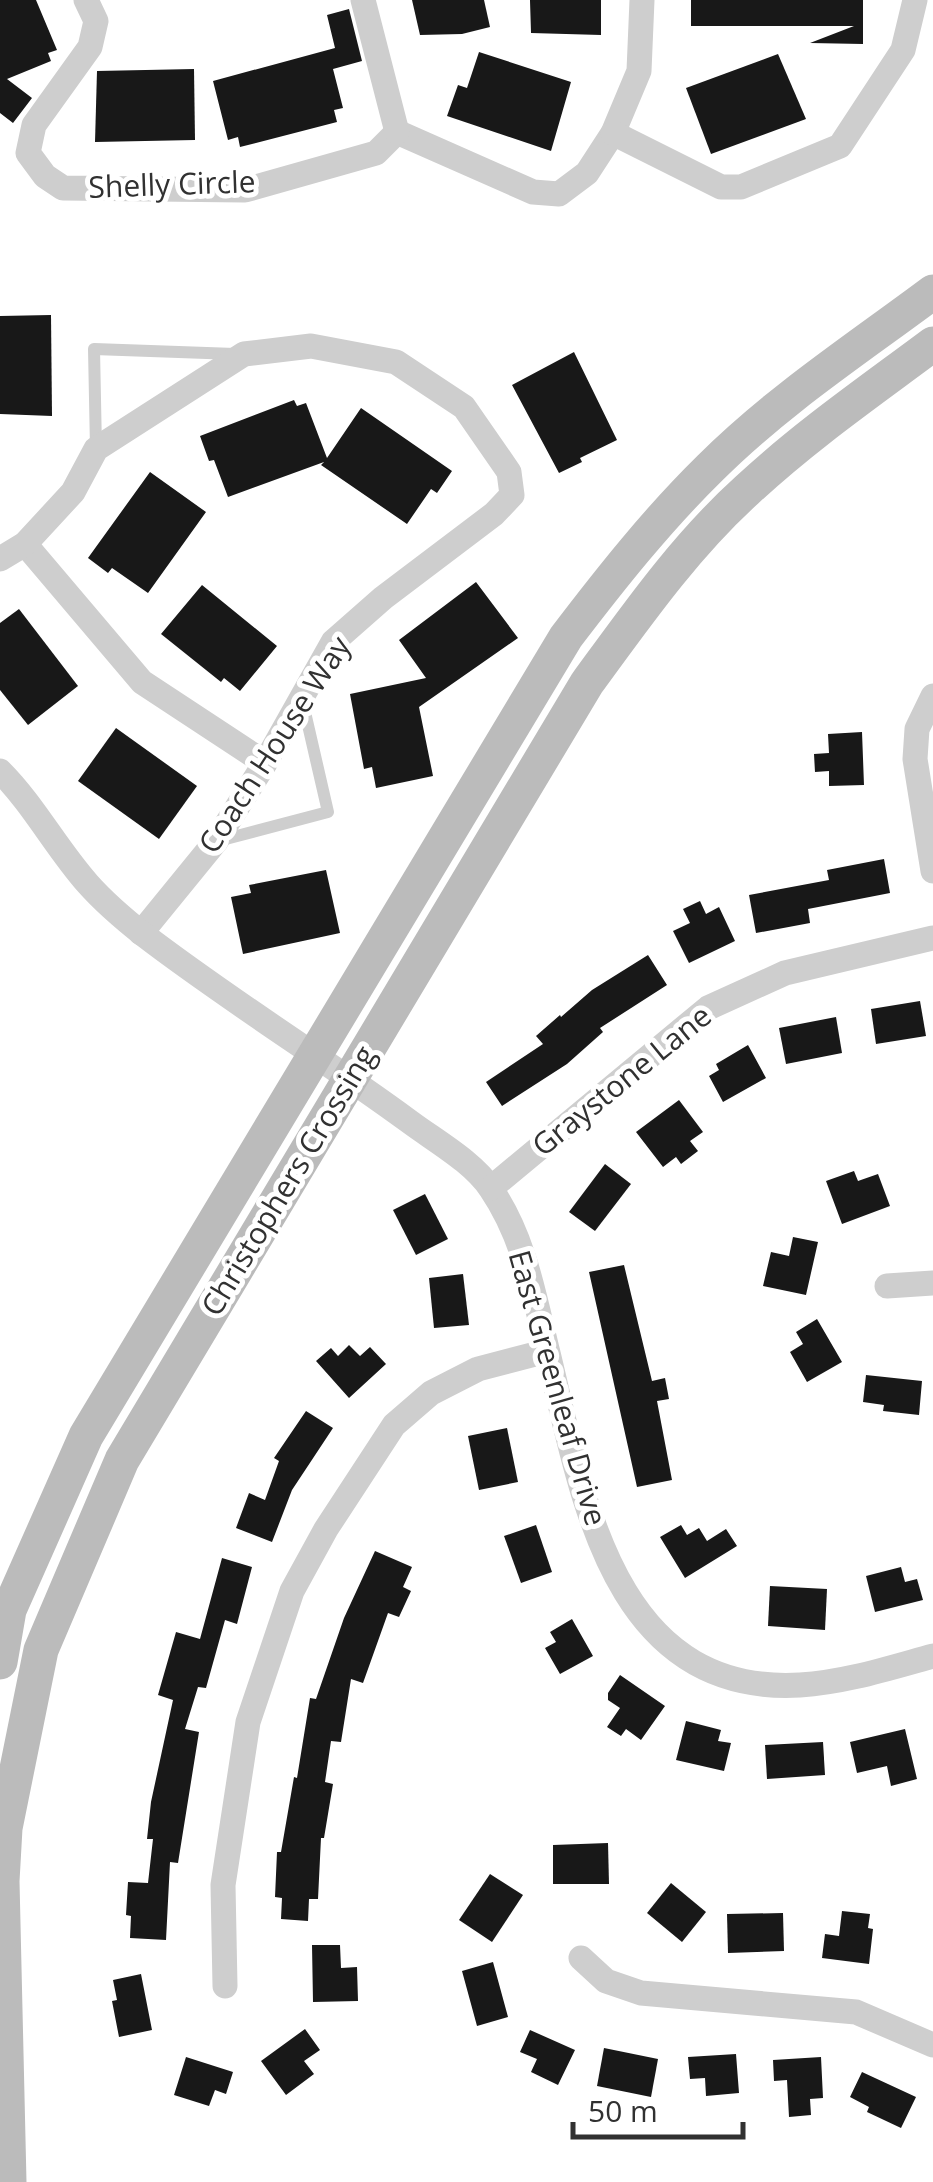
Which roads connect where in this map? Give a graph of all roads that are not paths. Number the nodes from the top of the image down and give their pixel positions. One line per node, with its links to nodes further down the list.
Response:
1 (86, 0): 5 (street, Shelly Circle)
2 (363, 0): 5 (street)
3 (642, 0): 6 (street)
4 (914, 0): 6 (street)
5 (397, 132): 6 (street)
6 (614, 133)
7 (933, 292): 21 (street, Christophers Crossing)
8 (933, 344): 22 (street, Christophers Crossing)
9 (244, 354): 10 (street, Coach House Way); 10 (lane); 14 (street, Coach House Way)
10 (96, 449): 11 (street, Coach House Way)
11 (24, 544): 12 (street, Coach House Way); 15 (street)
12 (0, 559)
13 (933, 696): 18 (street)
14 (302, 699): 15 (street, Coach House Way); 17 (lane)
15 (265, 763): 17 (street, Coach House Way)
16 (0, 770): 19 (street, East Greenleaf Drive)
17 (216, 842): 19 (street, Coach House Way)
18 (933, 871)
19 (141, 933): 21 (street, East Greenleaf Drive)
20 (933, 938): 23 (street, Graystone Lane)
21 (314, 1056): 22 (street, East Greenleaf Drive); 28 (street, Christophers Crossing)
22 (350, 1078): 23 (street, East Greenleaf Drive); 32 (street, Christophers Crossing)
23 (490, 1188): 26 (street, East Greenleaf Drive)
24 (933, 1283): 25 (street)
25 (886, 1286)
26 (548, 1351): 27 (street, East Greenleaf Drive); 30 (street)
27 (933, 1656)
28 (0, 1662)
29 (581, 1958): 31 (street)
30 (225, 1986)
31 (933, 2045)
32 (10, 2182)

